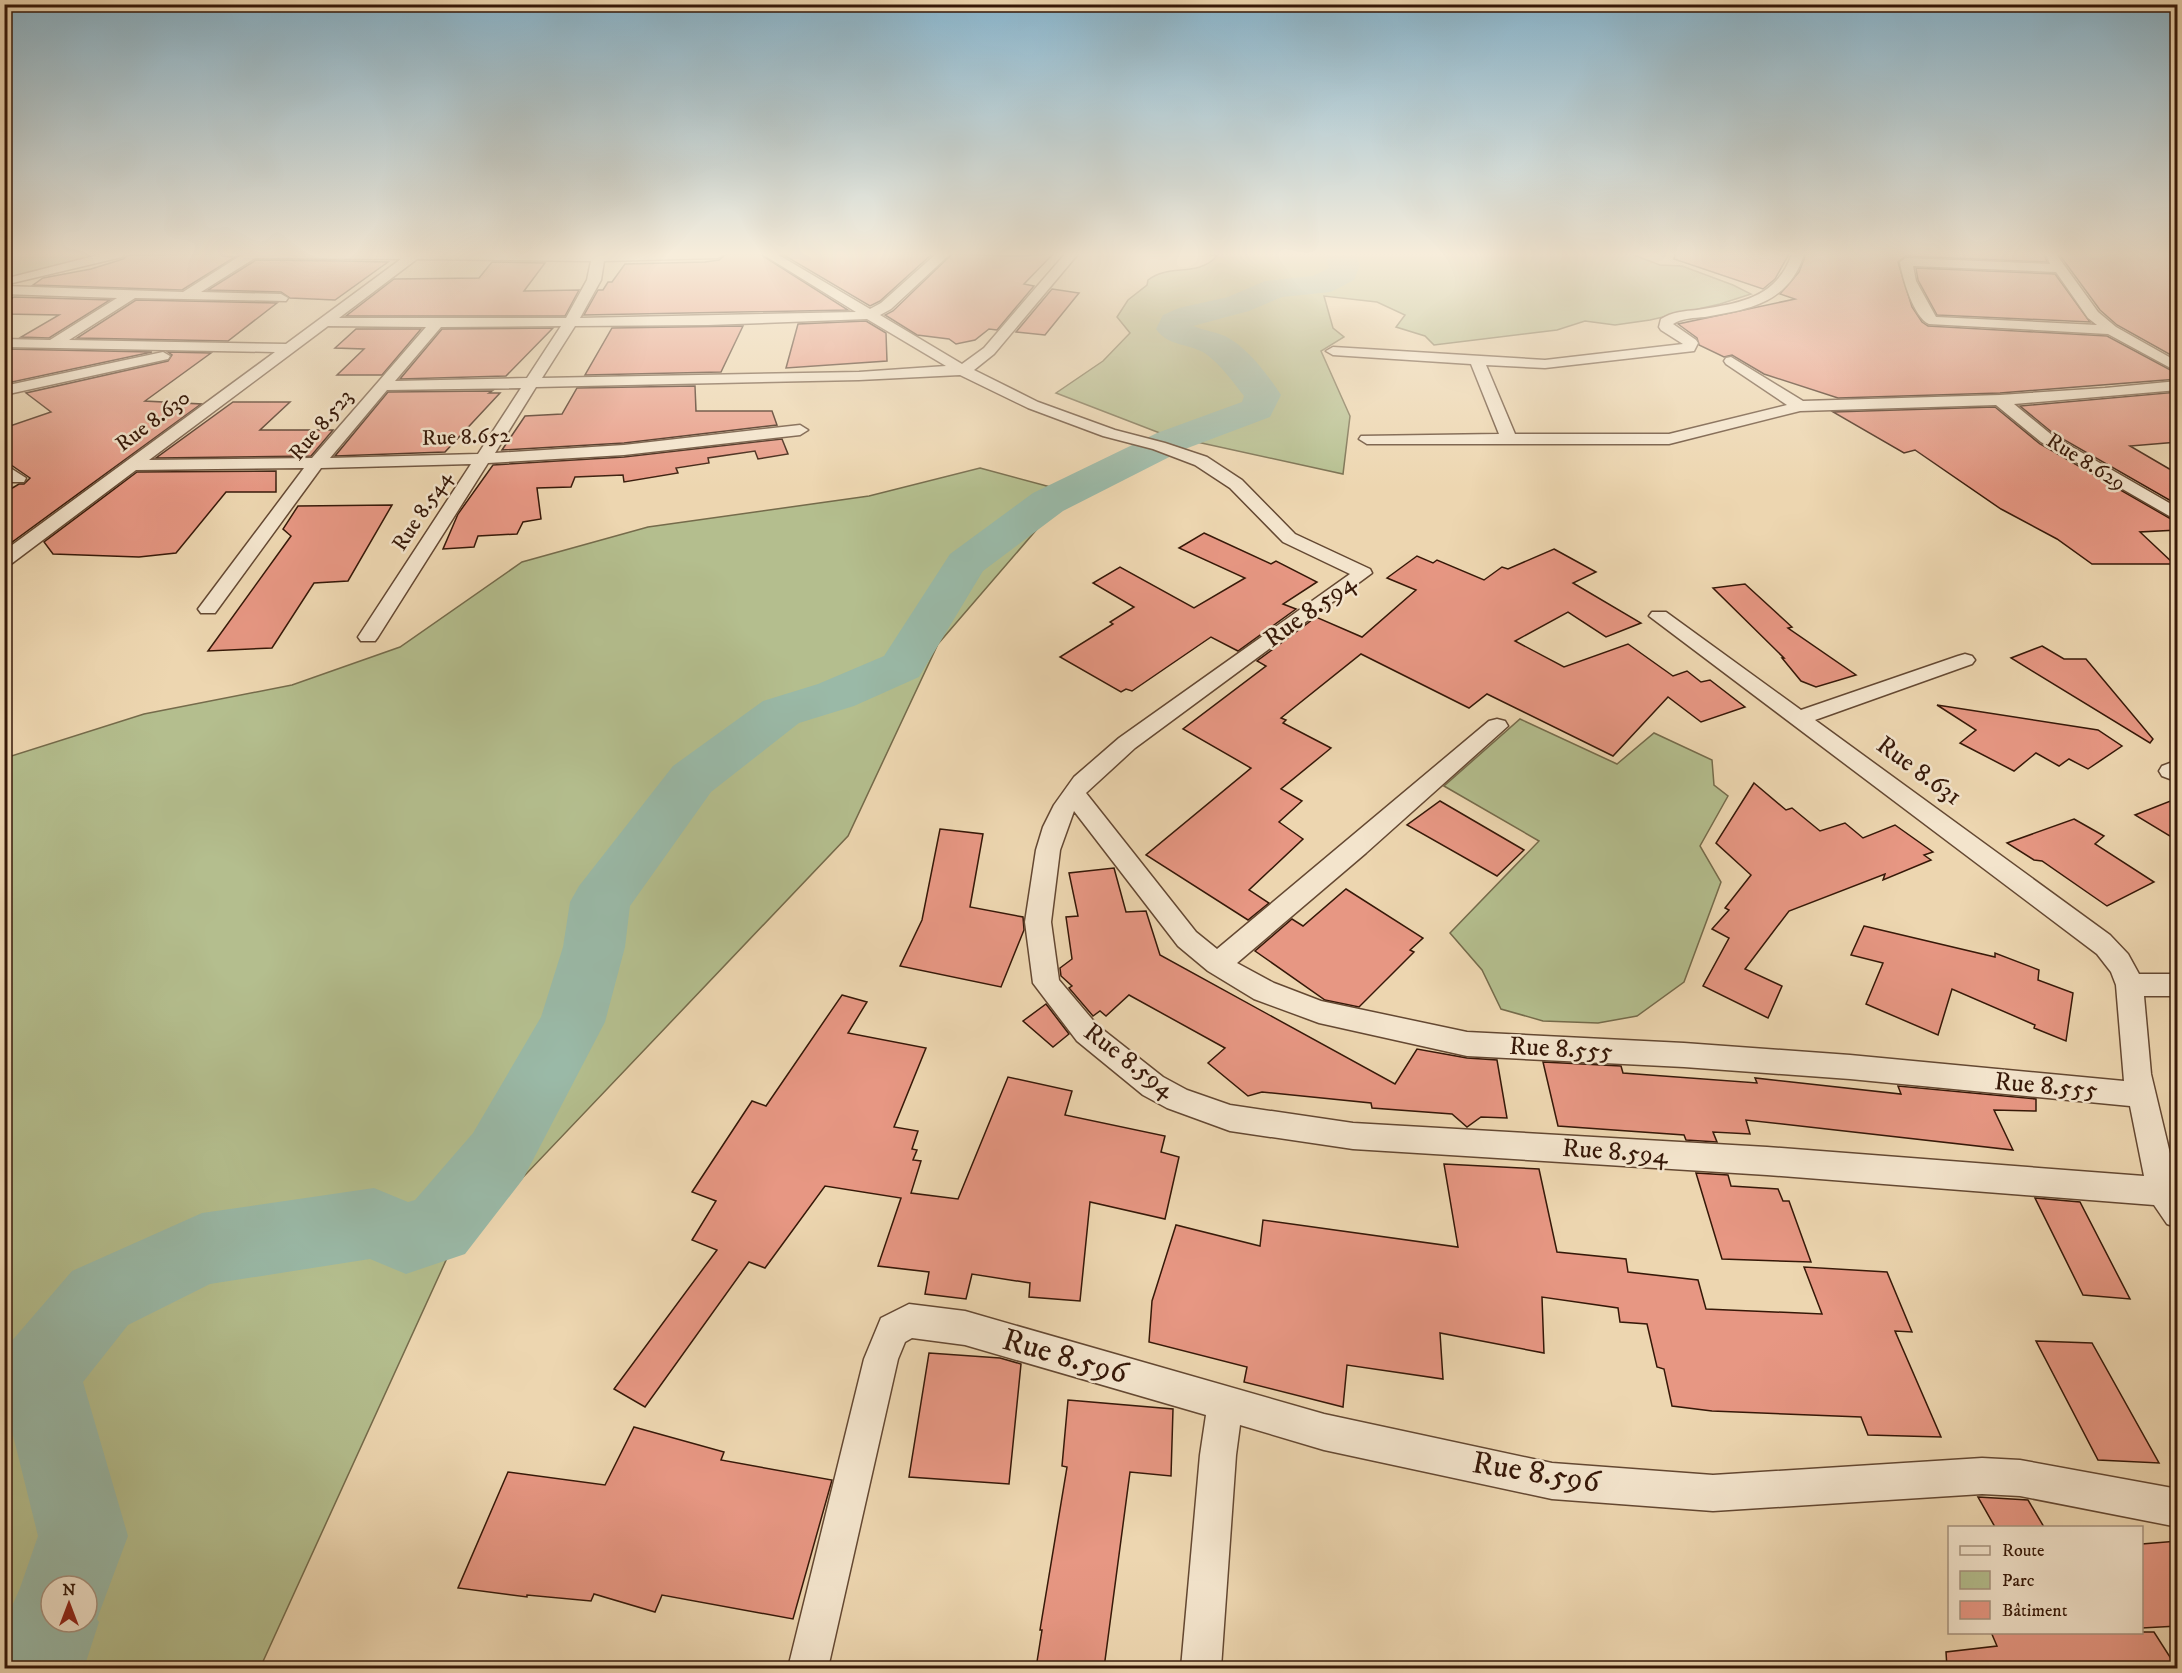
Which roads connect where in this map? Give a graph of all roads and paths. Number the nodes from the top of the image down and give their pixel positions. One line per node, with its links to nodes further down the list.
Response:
1 (72, 332): 10 (street)
2 (310, 332): 12 (street, Rue 8.630)
3 (429, 332): 22 (street, Rue 8.523)
4 (564, 332): 20 (street, Rue 8.544)
5 (902, 332): 19 (street)
6 (1005, 332): 19 (street)
7 (1674, 332): 16 (street)
8 (2114, 332): 15 (street)
9 (4, 343): 10 (street)
10 (53, 344): 11 (street)
11 (200, 348): 12 (street); 23 (street)
12 (291, 348): 31 (street, Rue 8.630)
13 (1333, 351): 16 (street)
14 (2178, 358): 15 (street)
15 (2160, 359): 18 (street)
16 (1477, 360): 28 (street)
17 (1731, 361): 25 (street)
18 (2178, 368)
19 (962, 369): 20 (street); 40 (street, Rue 8.594)
20 (531, 383): 22 (street); 29 (street, Rue 8.544)
21 (2178, 385): 24 (street)
22 (383, 386): 30 (street, Rue 8.523)
23 (4, 391)
24 (2000, 400): 25 (street); 32 (street, Rue 8.629)
25 (1807, 405): 28 (street)
26 (800, 430): 29 (street, Rue 8.652)
27 (1367, 439): 28 (street)
28 (1509, 439)
29 (482, 459): 30 (street, Rue 8.652); 36 (street, Rue 8.544)
30 (316, 464): 31 (street, Rue 8.652); 34 (street, Rue 8.523)
31 (133, 465): 33 (street, Rue 8.630)
32 (2178, 516)
33 (4, 561)
34 (208, 609)
35 (1659, 616): 38 (street, Rue 8.631)
36 (368, 637)
37 (1965, 660): 38 (street)
38 (1799, 718): 43 (street, Rue 8.631)
39 (1497, 726): 41 (street)
40 (1074, 794): 41 (street, Rue 8.555); 45 (street, Rue 8.594)
41 (1217, 964): 44 (street, Rue 8.555)
42 (2178, 985): 43 (street)
43 (2129, 986): 44 (street)
44 (2142, 1095): 45 (street)
45 (2170, 1203)
46 (1226, 1403): 47 (street, Rue 8.596); 48 (street, Rue 8.596); 49 (street)
47 (2178, 1508)
48 (808, 1668)
49 (1201, 1668)

